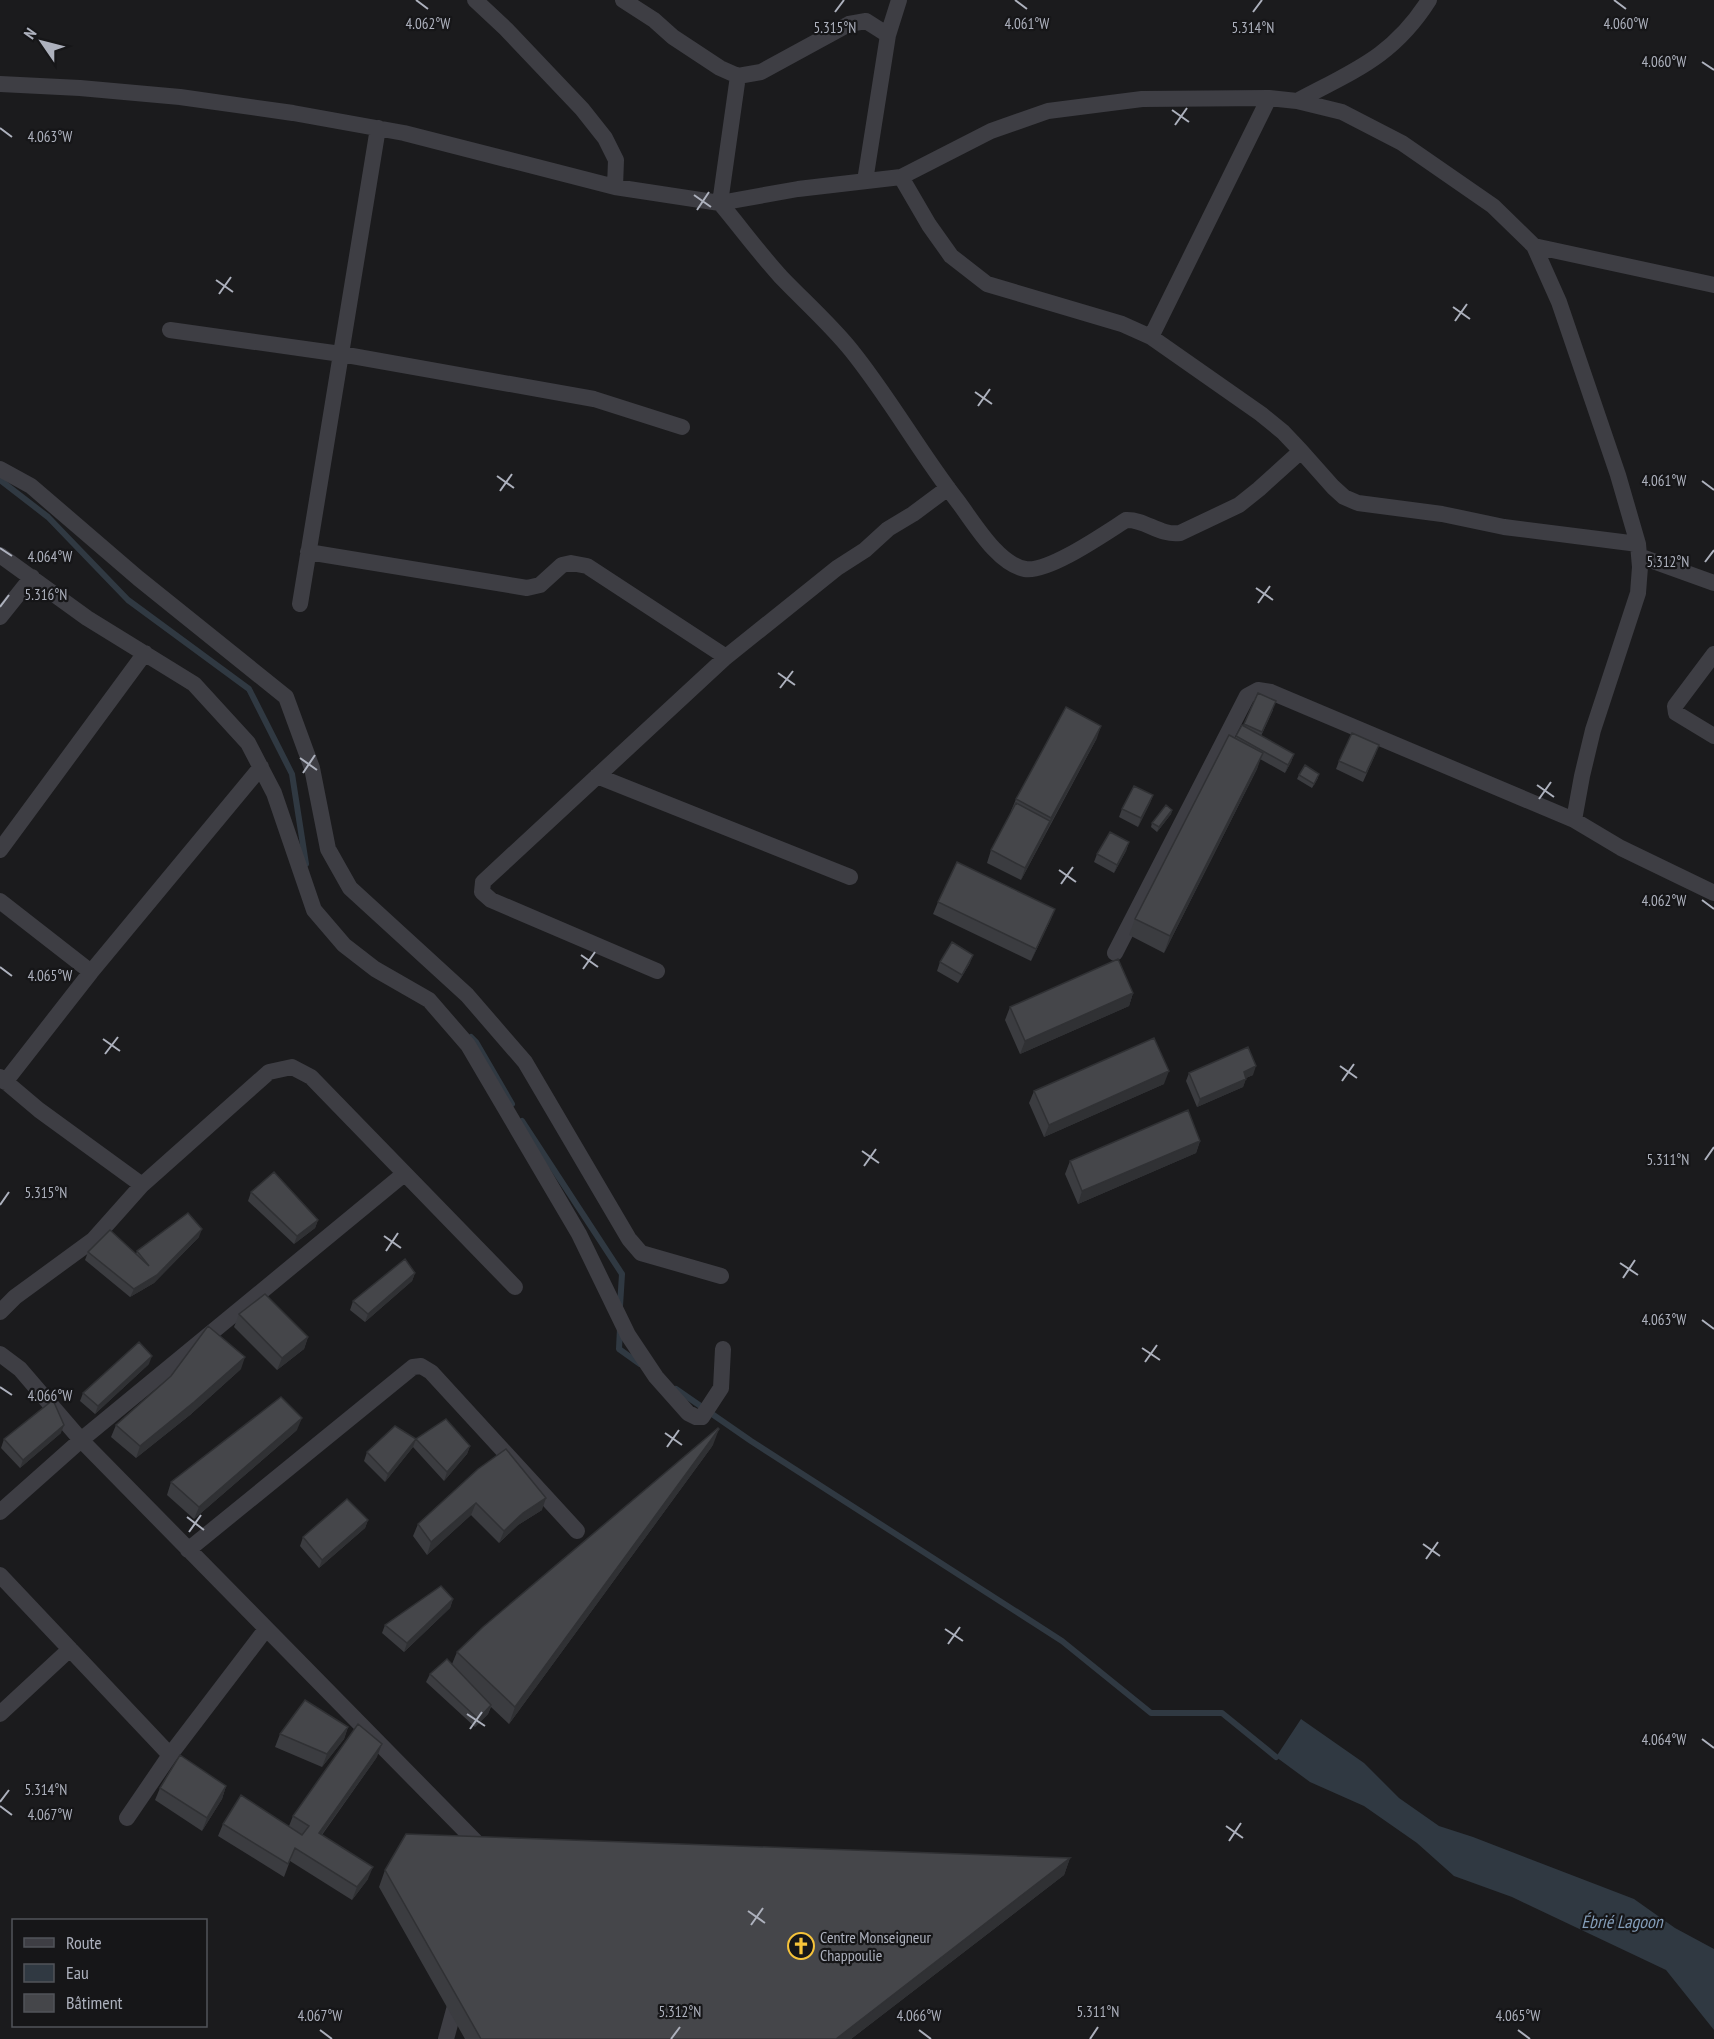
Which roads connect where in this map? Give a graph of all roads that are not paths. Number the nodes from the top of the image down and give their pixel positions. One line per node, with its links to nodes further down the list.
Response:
1 (475, 0): 13 (street)
2 (623, 0): 6 (street)
3 (898, 0): 5 (street)
4 (1429, 0): 9 (street)
5 (888, 36): 6 (street); 12 (street)
6 (738, 76): 14 (street)
7 (0, 84): 10 (street)
8 (1269, 98): 9 (street); 11 (street); 18 (street)
9 (1297, 101): 15 (street)
10 (378, 128): 13 (street); 19 (street)
11 (901, 177): 12 (street); 18 (street)
12 (865, 181): 14 (street)
13 (615, 187): 14 (street)
14 (720, 203): 23 (street)
15 (1534, 246): 16 (street); 24 (street)
16 (1714, 285)
17 (170, 330): 19 (street)
18 (1151, 337): 21 (street)
19 (341, 354): 20 (street); 25 (street)
20 (682, 427)
21 (1301, 451): 23 (street); 24 (street)
22 (0, 469): 48 (street)
23 (948, 489): 33 (street)
24 (1638, 550): 28 (street); 37 (street)
25 (308, 552): 29 (street); 33 (street)
26 (0, 555): 27 (street)
27 (32, 578): 30 (street); 31 (street)
28 (1714, 583)
29 (300, 604)
30 (0, 617)
31 (145, 653): 35 (street); 38 (street)
32 (1714, 654): 34 (street)
33 (726, 657): 36 (street)
34 (1714, 736)
35 (261, 767): 44 (street); 51 (street)
36 (597, 776): 39 (street); 43 (street)
37 (1574, 820): 40 (street); 42 (street)
38 (0, 850)
39 (850, 876)
40 (1714, 892)
41 (0, 901): 44 (street)
42 (1115, 953)
43 (657, 971)
44 (90, 972): 45 (street)
45 (2, 1080): 47 (street)
46 (404, 1174): 47 (street); 49 (street); 53 (street)
47 (142, 1185): 50 (street)
48 (721, 1276)
49 (515, 1287)
50 (0, 1312)
51 (723, 1349)
52 (0, 1354): 53 (street)
53 (81, 1440): 54 (street); 56 (street)
54 (0, 1512)
55 (578, 1531): 56 (street)
56 (188, 1550): 58 (street)
57 (0, 1575): 59 (street)
58 (266, 1629): 61 (street); 63 (street)
59 (70, 1649): 60 (street); 61 (street)
60 (0, 1714)
61 (170, 1755): 62 (street)
62 (126, 1818)
63 (493, 1860)
64 (466, 1986): 65 (street)
65 (446, 2039)

